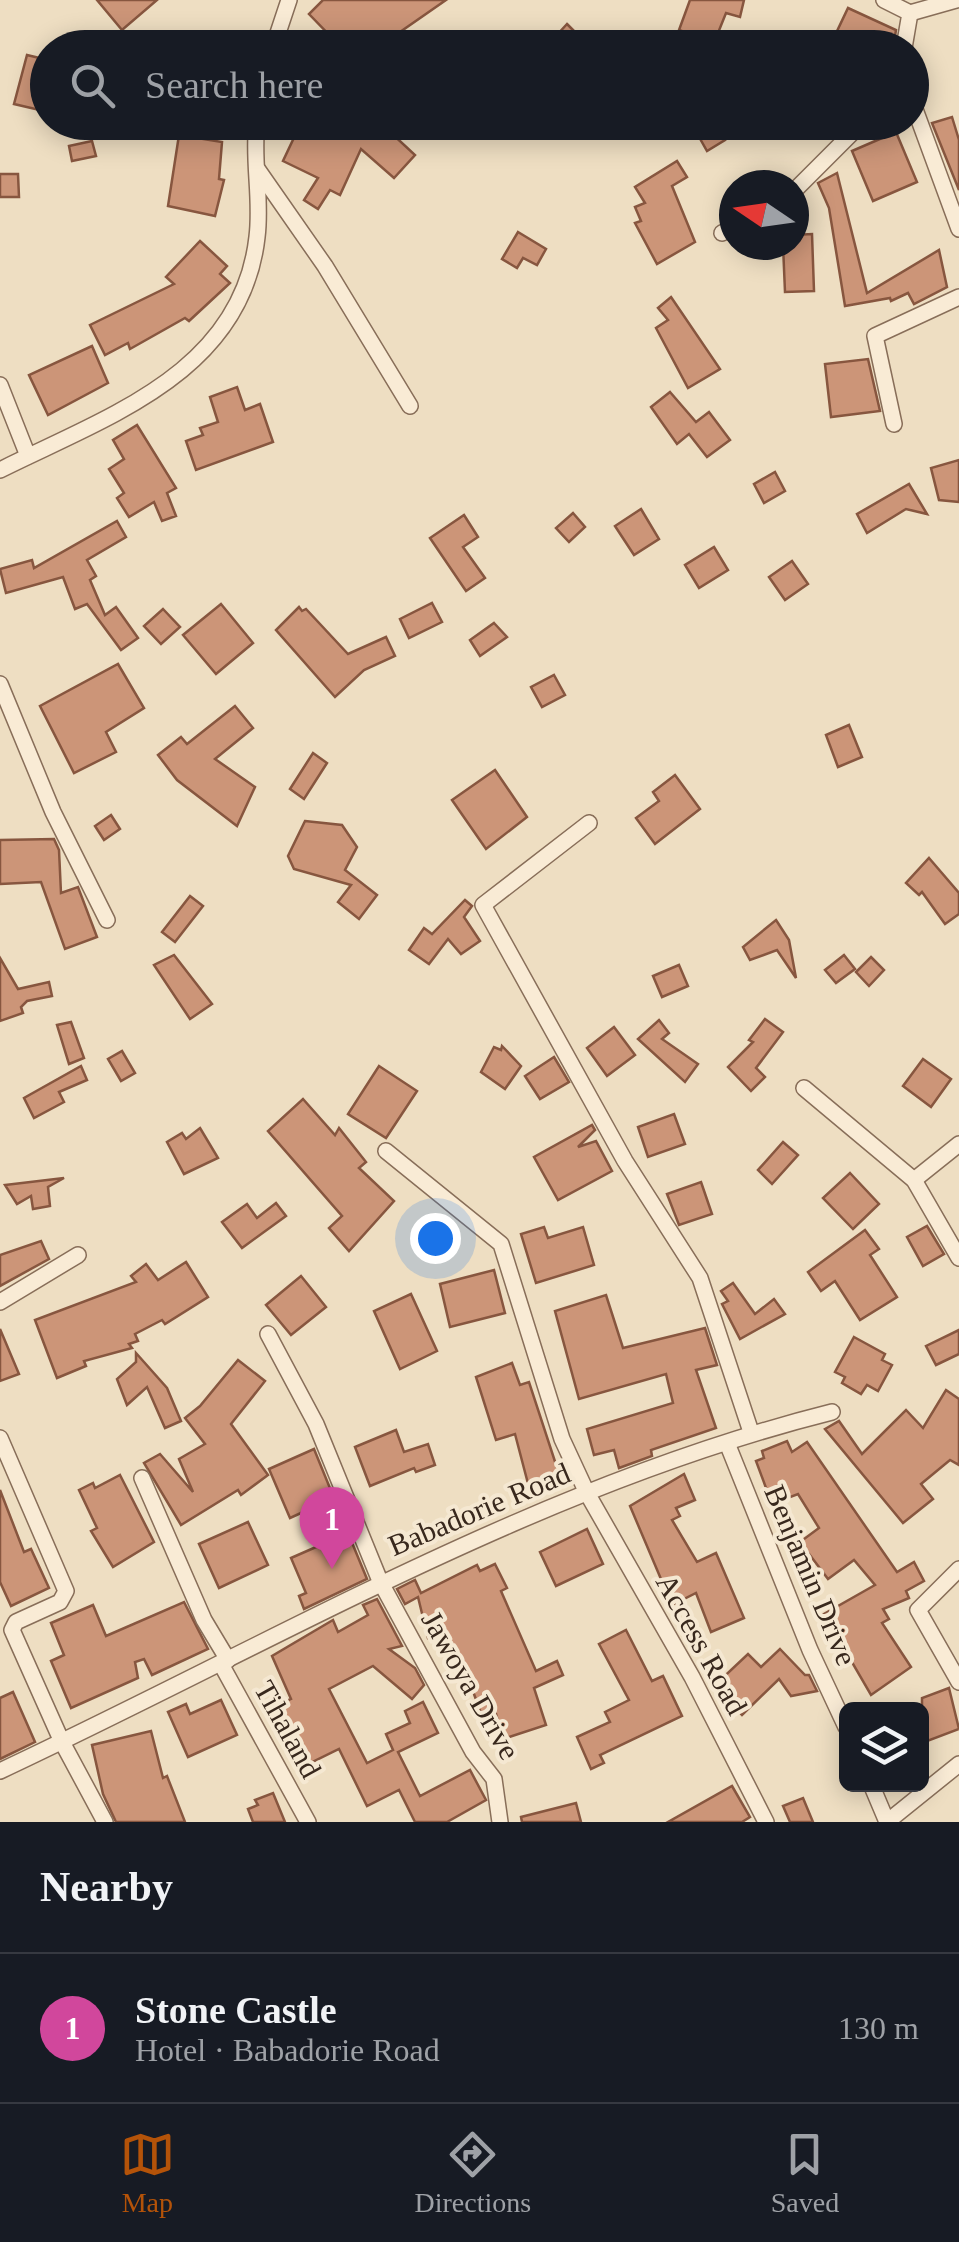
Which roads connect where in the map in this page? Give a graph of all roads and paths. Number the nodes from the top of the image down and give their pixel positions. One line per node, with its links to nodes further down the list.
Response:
1 (288, 0): 5 (street)
2 (884, 0): 4 (street)
3 (956, 0): 4 (street)
4 (910, 13): 6 (street)
5 (279, 30)
6 (907, 30)
7 (257, 140): 10 (street)
8 (845, 140): 11 (street)
9 (926, 140): 12 (street)
10 (258, 170): 15 (street); 17 (street)
11 (809, 176)
12 (959, 230)
13 (959, 297): 16 (street)
14 (0, 385): 17 (street)
15 (410, 406)
16 (894, 424)
17 (28, 456): 18 (street)
18 (0, 470)
19 (0, 684): 21 (street)
20 (589, 823): 31 (street)
21 (107, 920)
22 (804, 1088): 25 (street)
23 (959, 1144): 25 (street)
24 (386, 1152): 35 (street, Access Road)
25 (914, 1180): 27 (street)
26 (78, 1254): 28 (street)
27 (959, 1258)
28 (0, 1302)
29 (268, 1334): 37 (street, Jawoya Drive)
30 (832, 1412): 31 (street, Babadorie Road)
31 (751, 1432): 33 (street, Babadorie Road)
32 (0, 1438): 41 (street)
33 (727, 1443): 35 (street, Babadorie Road); 40 (street, Benjamin Drive)
34 (142, 1478): 38 (street, Tihaland)
35 (587, 1493): 37 (street, Babadorie Road); 48 (street, Access Road)
36 (959, 1569): 39 (street)
37 (380, 1581): 38 (street, Babadorie Road); 47 (street, Jawoya Drive)
38 (224, 1662): 41 (street, Babadorie Road); 46 (street, Tihaland)
39 (959, 1682)
40 (839, 1712)
41 (62, 1742): 43 (street, Babadorie Road); 45 (street)
42 (959, 1764): 49 (street)
43 (0, 1771)
44 (875, 1792): 49 (street)
45 (106, 1822)
46 (308, 1822)
47 (500, 1822)
48 (766, 1822)
49 (887, 1822)

